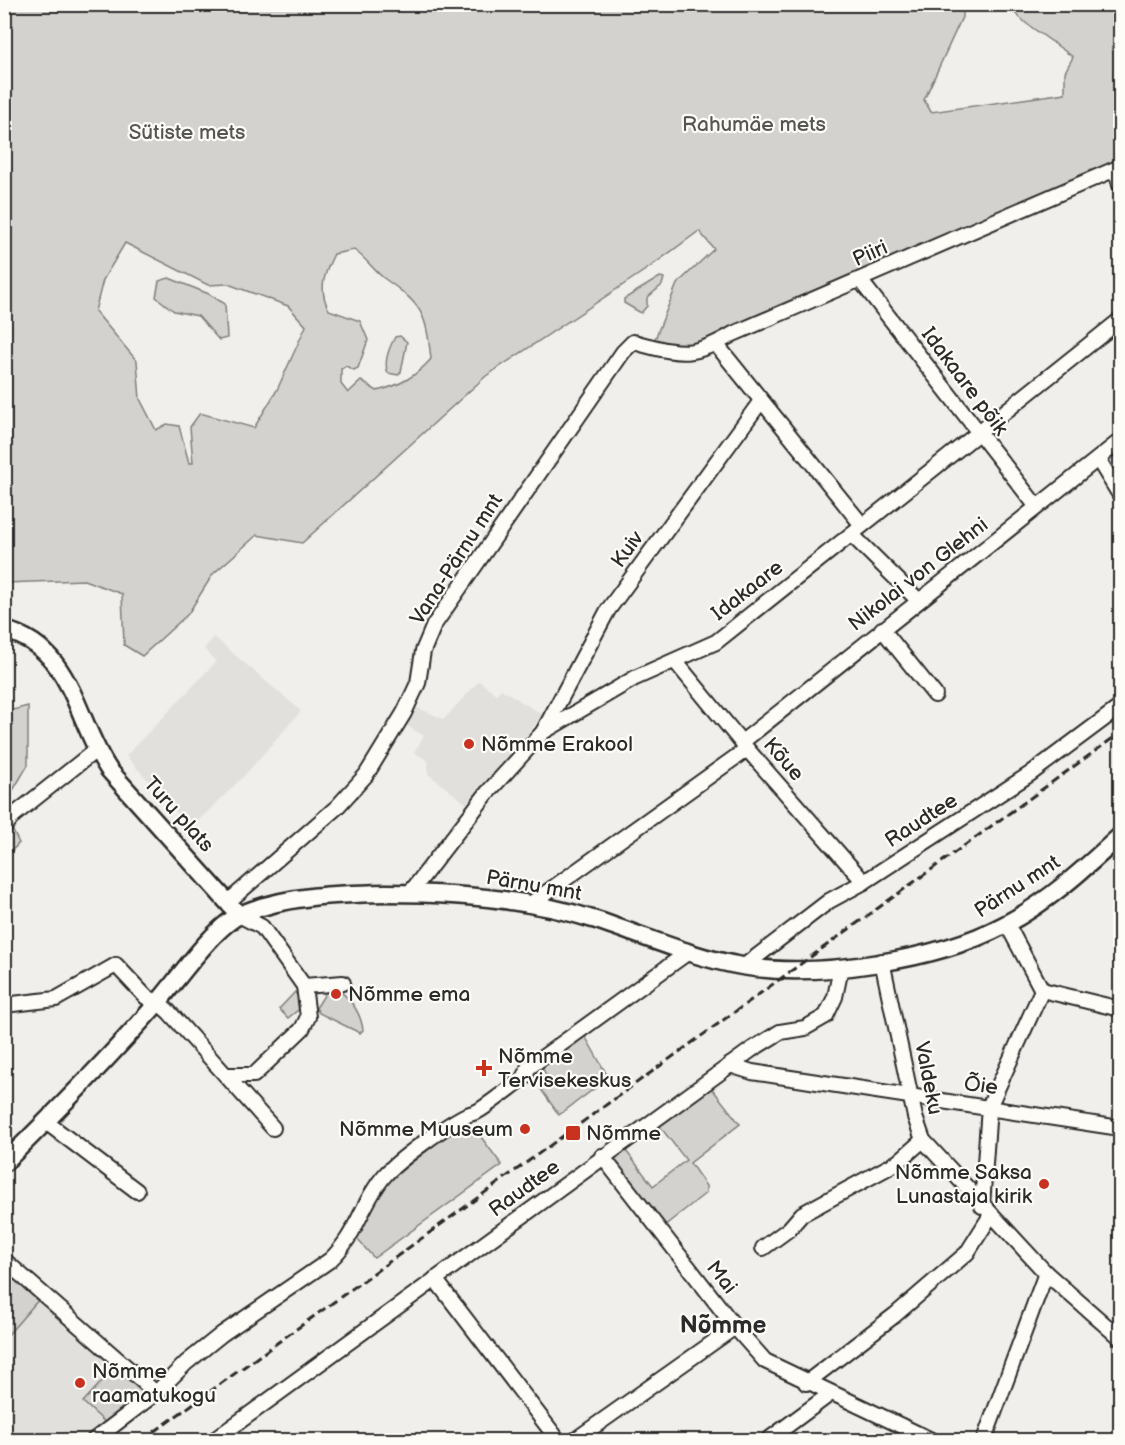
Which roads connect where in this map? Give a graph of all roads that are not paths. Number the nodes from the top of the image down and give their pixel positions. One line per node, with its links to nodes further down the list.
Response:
1 (1118, 168): 2 (street); 3 (street, Piiri)
2 (1120, 185)
3 (860, 280): 6 (street, Piiri); 8 (street, Idakaare põik)
4 (1120, 320): 8 (street, Idakaare)
5 (633, 342): 6 (street, Piiri); 28 (street, Vana-Pärnu mnt)
6 (716, 344): 7 (street)
7 (761, 401): 13 (street); 20 (street, Kuiv)
8 (980, 432): 12 (street, Idakaare põik); 13 (street, Idakaare)
9 (1120, 441): 10 (street, Nikolai von Glehni)
10 (1098, 459): 11 (street); 12 (street, Nikolai von Glehni)
11 (1120, 495)
12 (1037, 507): 14 (street, Nikolai von Glehni)
13 (857, 530): 14 (street); 17 (street, Idakaare)
14 (918, 600): 15 (street, Nikolai von Glehni)
15 (882, 629): 18 (street); 22 (street, Nikolai von Glehni)
16 (4, 630): 21 (main road, Turu plats)
17 (675, 661): 20 (street, Idakaare); 22 (street, Kõue)
18 (935, 695)
19 (1120, 707): 25 (street, Raudtee)
20 (543, 732): 26 (street, Idakaare)
21 (93, 745): 23 (street); 28 (main road, Turu plats)
22 (744, 746): 25 (street, Kõue); 27 (street, Nikolai von Glehni)
23 (4, 827)
24 (1120, 836): 29 (main road, Pärnu mnt)
25 (864, 882): 32 (street, Raudtee)
26 (410, 893): 27 (main road, Pärnu mnt); 28 (main road, Pärnu mnt)
27 (529, 905): 30 (main road, Pärnu mnt)
28 (234, 908): 35 (street); 37 (main road, Pärnu mnt)
29 (1007, 924): 31 (main road, Pärnu mnt); 36 (street)
30 (687, 953): 32 (main road, Pärnu mnt); 59 (street)
31 (882, 961): 33 (main road, Pärnu mnt); 42 (street, Valdeku)
32 (743, 966): 33 (main road, Pärnu mnt)
33 (841, 968): 40 (street, Raudtee)
34 (343, 983): 35 (street)
35 (304, 986): 41 (street)
36 (1042, 990): 39 (street); 43 (street)
37 (158, 1002): 38 (street); 41 (street); 44 (main road, Pärnu mnt)
38 (4, 1005)
39 (1120, 1009)
40 (730, 1065): 42 (street, Õie); 48 (street, Raudtee)
41 (228, 1075): 45 (street)
42 (911, 1098): 43 (street, Õie); 47 (street, Valdeku)
43 (989, 1107): 46 (street, Õie); 51 (street)
44 (46, 1122): 49 (main road, Pärnu mnt); 50 (street)
45 (273, 1128)
46 (1120, 1128)
47 (923, 1140): 51 (street, Valdeku); 52 (street)
48 (602, 1156): 55 (street, Raudtee); 56 (street, Mai)
49 (4, 1163)
50 (137, 1191)
51 (987, 1210): 54 (street, Valdeku); 58 (street)
52 (763, 1248)
53 (4, 1260): 59 (street)
54 (1046, 1273): 57 (street, Valdeku); 67 (street)
55 (435, 1279): 62 (street, Raudtee); 63 (street)
56 (735, 1327): 58 (street, Mai); 64 (street)
57 (1120, 1338)
58 (806, 1383): 60 (street, Mai)
59 (156, 1393): 61 (street)
60 (830, 1395): 65 (street); 66 (street, Mai)
61 (94, 1440)
62 (214, 1440)
63 (558, 1440)
64 (575, 1440)
65 (768, 1440)
66 (930, 1440)
67 (984, 1440)

